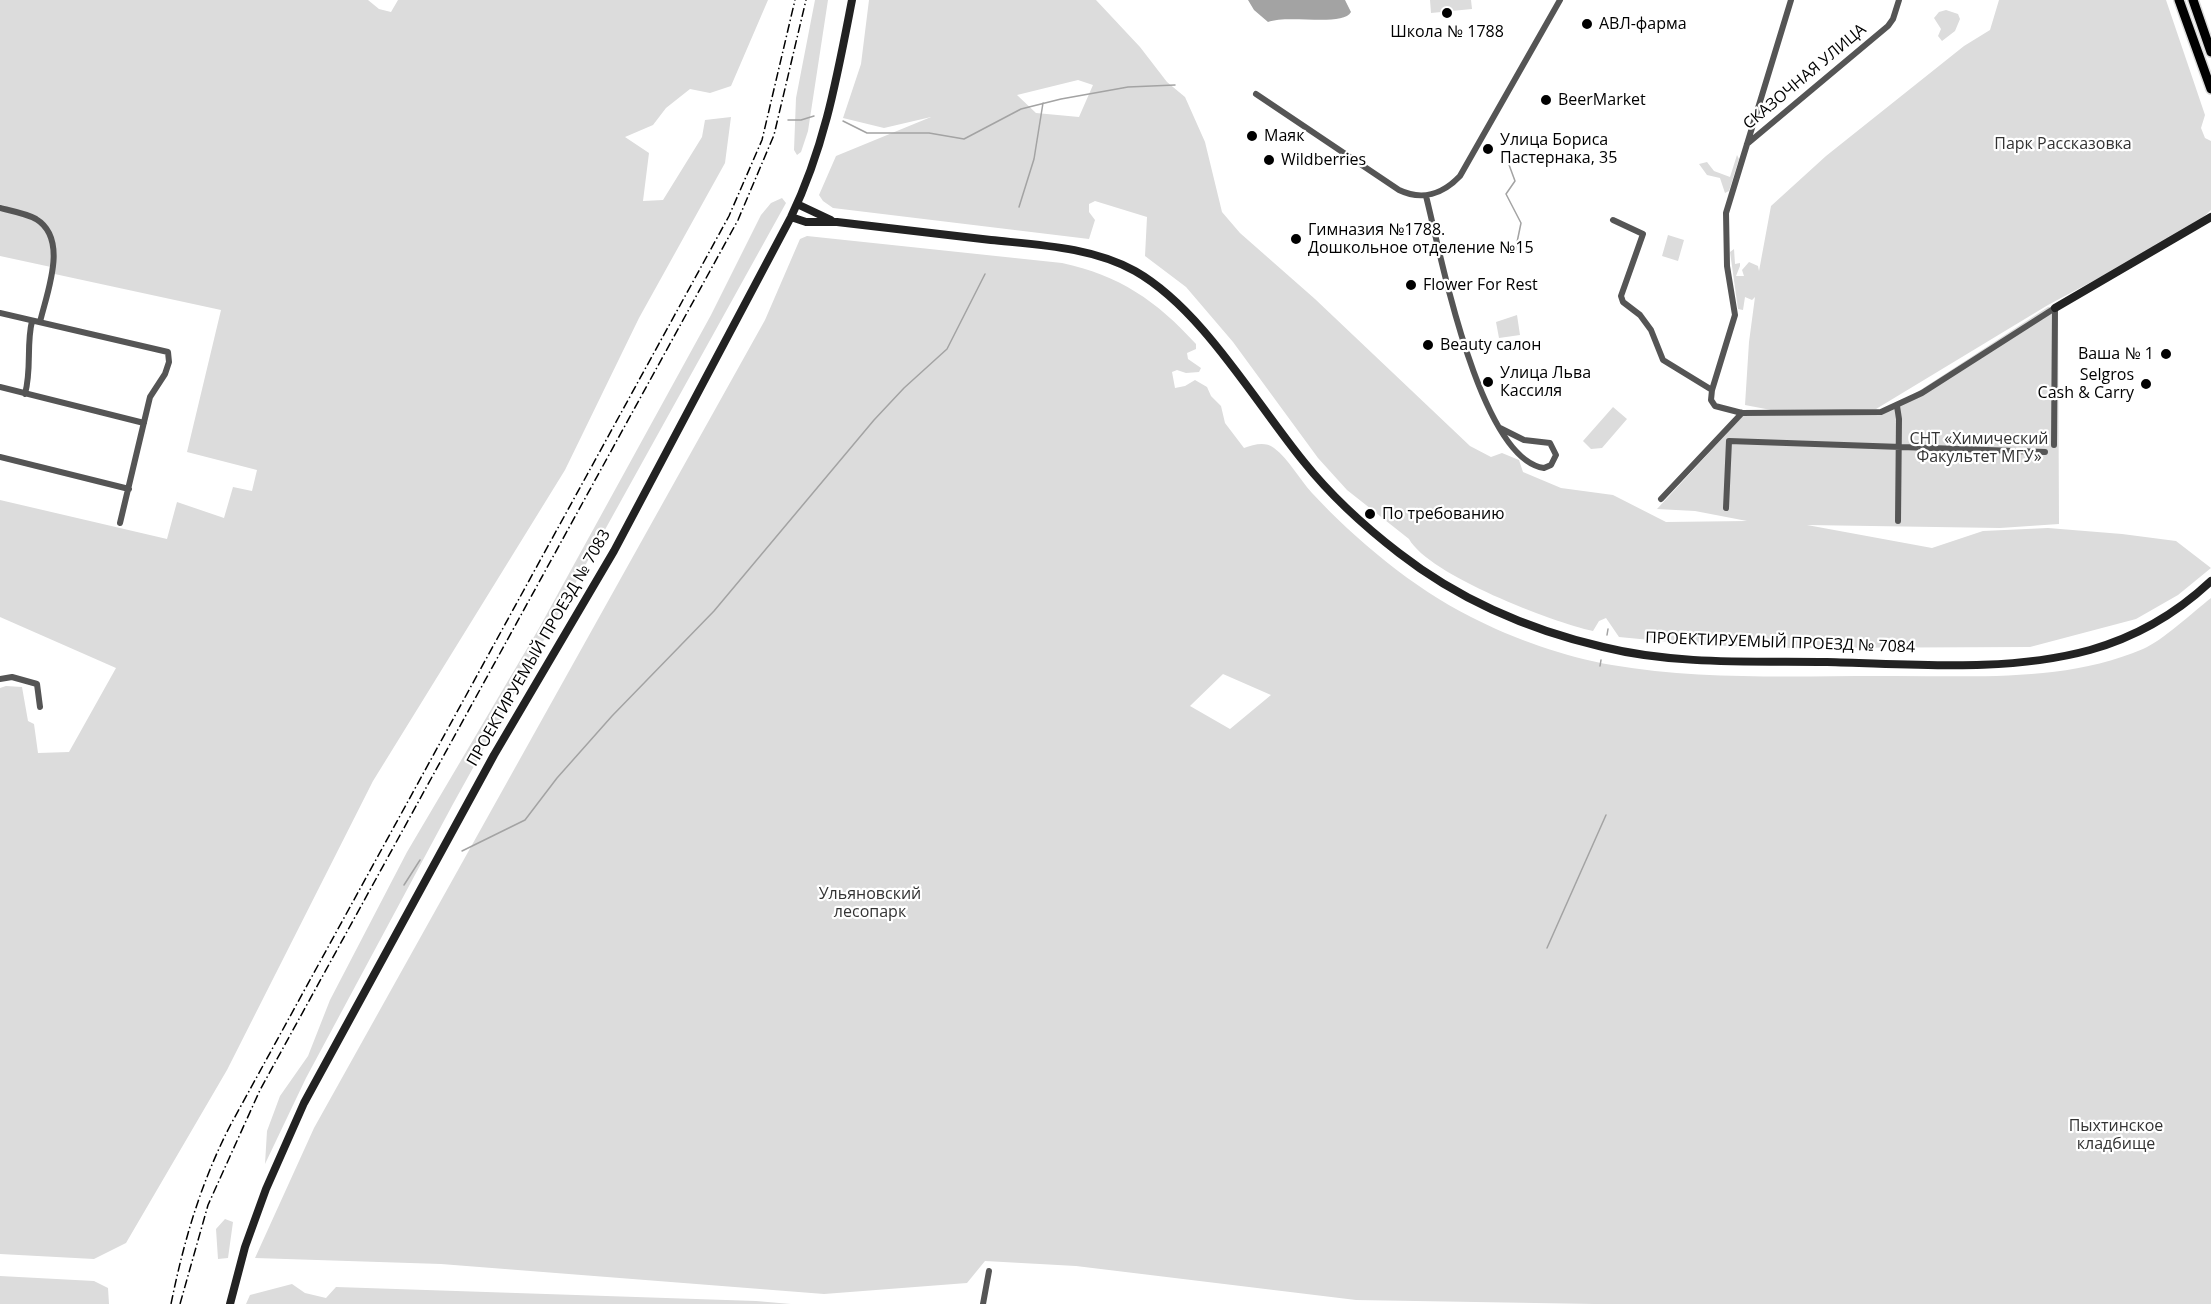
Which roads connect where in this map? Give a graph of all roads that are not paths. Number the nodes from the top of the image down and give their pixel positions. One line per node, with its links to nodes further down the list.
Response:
1 (852, 0): 12 (street, ПРОЕКТИРУЕМЫЙ ПРОЕЗД № 7083)
2 (1560, 0): 11 (street)
3 (1791, 0): 10 (street, СКАЗОЧНАЯ УЛИЦА)
4 (1899, 0): 10 (street, СКАЗОЧНАЯ УЛИЦА)
5 (2179, 0): 8 (main road)
6 (2193, 0): 7 (main road)
7 (2211, 52)
8 (2211, 89)
9 (1256, 94): 11 (street)
10 (1746, 145): 24 (street, СКАЗОЧНАЯ УЛИЦА)
11 (1426, 196): 29 (street)
12 (797, 204): 14 (street, ПРОЕКТИРУЕМЫЙ ПРОЕЗД № 7083); 17 (street, ПРОЕКТИРУЕМЫЙ ПРОЕЗД № 7084)
13 (0, 208): 22 (street)
14 (791, 217): 17 (street, ПРОЕКТИРУЕМЫЙ ПРОЕЗД № 7084); 43 (street, ПРОЕКТИРУЕМЫЙ ПРОЕЗД № 7083)
15 (2211, 217): 18 (street)
16 (1613, 220): 24 (street)
17 (837, 222): 39 (street, ПРОЕКТИРУЕМЫЙ ПРОЕЗД № 7084)
18 (2207, 223): 19 (street)
19 (2055, 308): 26 (street); 30 (street)
20 (0, 313): 21 (street)
21 (32, 321): 22 (street); 25 (street)
22 (40, 322): 28 (street)
23 (0, 387): 25 (street)
24 (1712, 390): 27 (street)
25 (25, 394): 28 (street)
26 (1897, 406): 27 (street); 31 (street)
27 (1742, 413): 35 (street)
28 (144, 423): 34 (street)
29 (1500, 428): 29 (street)
30 (2054, 445)
31 (1899, 447): 32 (street); 36 (street); 37 (street)
32 (2045, 452)
33 (0, 457): 34 (street)
34 (129, 489): 38 (street)
35 (1661, 499)
36 (1726, 508)
37 (1898, 521)
38 (120, 523)
39 (2210, 583)
40 (0, 679): 41 (street)
41 (40, 707)
42 (989, 1270): 44 (street)
43 (230, 1304)
44 (982, 1304)

